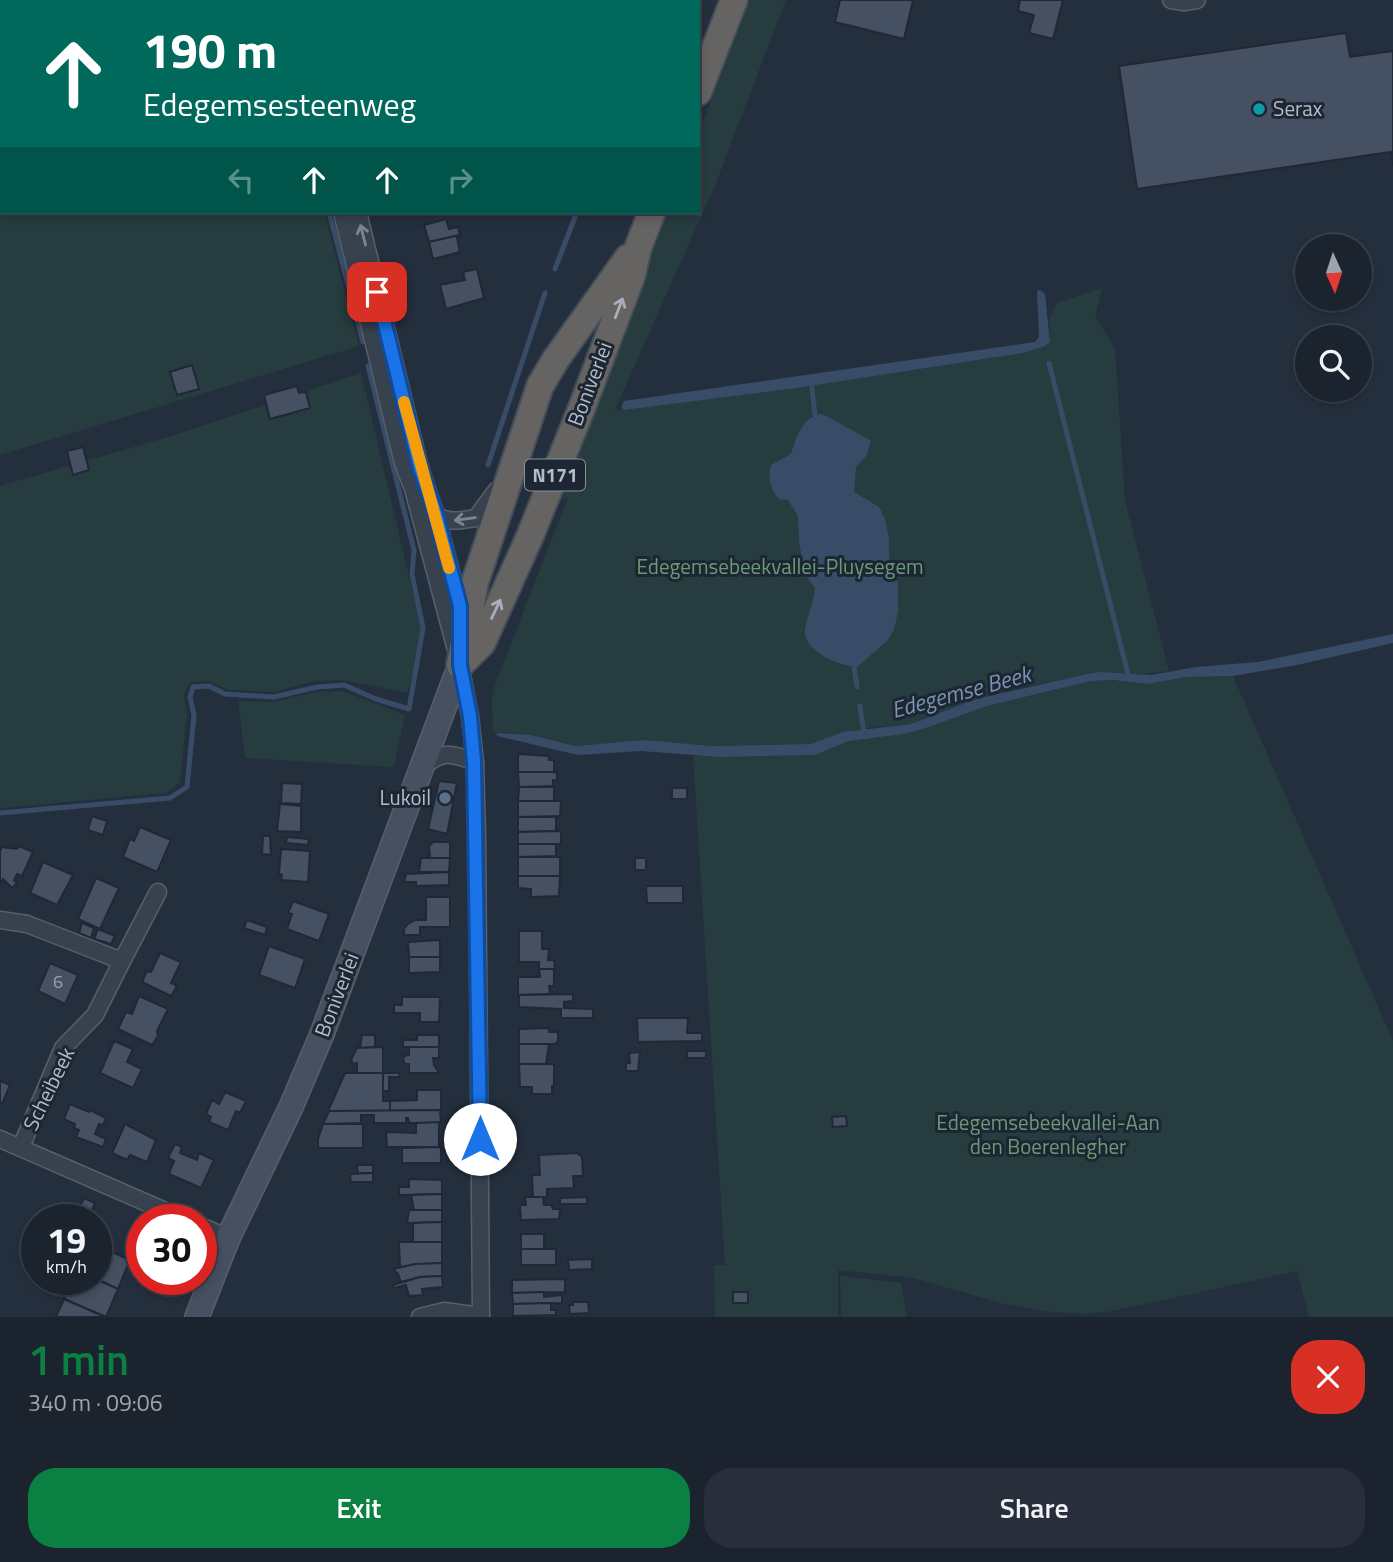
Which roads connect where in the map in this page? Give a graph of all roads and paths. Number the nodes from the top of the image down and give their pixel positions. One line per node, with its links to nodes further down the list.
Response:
1 (734, 0): 4 (highway)
2 (1171, 0): 3 (street)
3 (1197, 0)
4 (700, 87)
5 (342, 214): 12 (street)
6 (358, 214): 10 (street, one-way to 6)
7 (651, 214): 8 (highway, Boniverlei / N171)
8 (638, 248): 9 (highway, Boniverlei / N171); 11 (highway, Boniverlei / N171, one-way to 8)
9 (513, 462): 10 (street, Boniverlei, one-way to 10); 12 (highway, Boniverlei / N171)
10 (436, 514): 12 (street)
11 (482, 643): 12 (highway, Boniverlei / N171); 13 (street)
12 (460, 665): 13 (street); 15 (main road, Boniverlei / N171)
13 (470, 716): 14 (street)
14 (474, 762): 15 (street); 26 (street)
15 (421, 770): 23 (main road, Boniverlei / N171)
16 (158, 892): 18 (street, Scheibeek)
17 (0, 920): 18 (street)
18 (122, 961): 20 (street, Scheibeek)
19 (0, 1139): 20 (street)
20 (21, 1147): 21 (street)
21 (150, 1204)
22 (217, 1233): 23 (street)
23 (228, 1238): 24 (main road, Boniverlei / N171)
24 (197, 1317)
25 (419, 1317): 26 (street)
26 (481, 1317)

